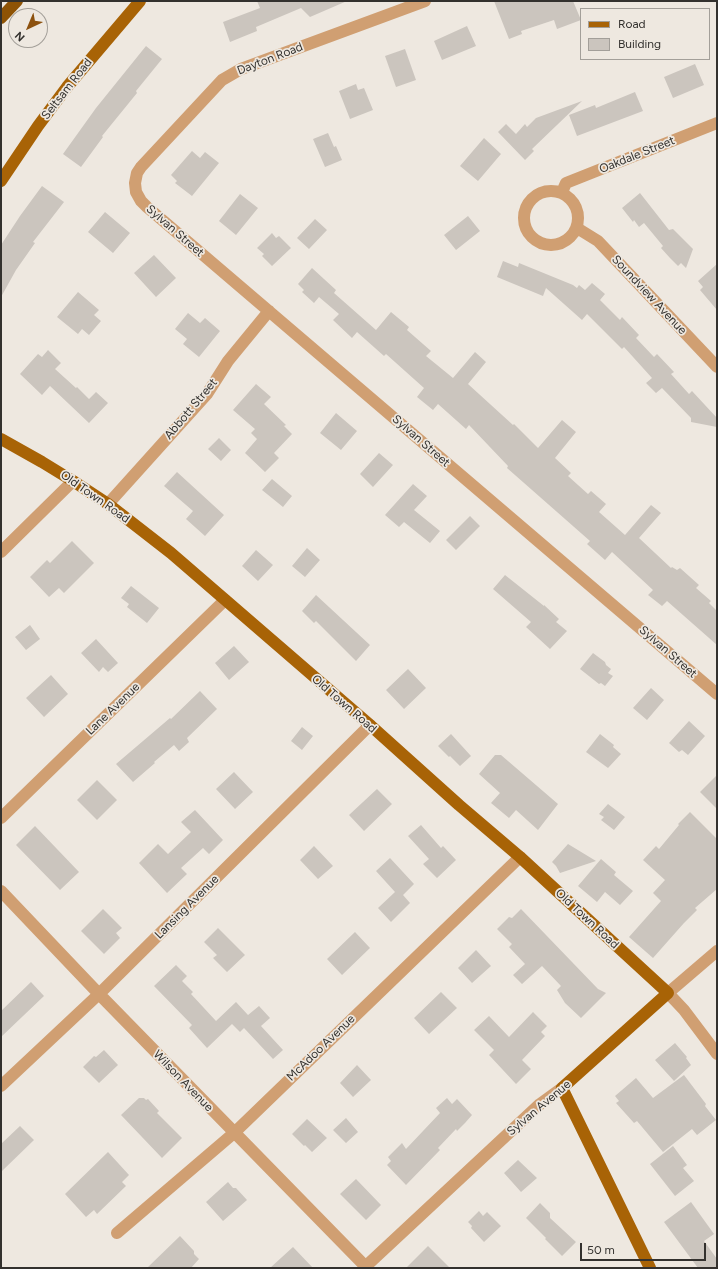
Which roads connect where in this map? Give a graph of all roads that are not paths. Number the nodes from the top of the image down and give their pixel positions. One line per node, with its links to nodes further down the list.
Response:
1 (17, 1): 4 (highway)
2 (140, 1): 6 (main road, Seltsam Road)
3 (425, 1): 7 (street, Dayton Road)
4 (1, 18)
5 (717, 123): 8 (street, Oakdale Street)
6 (1, 181)
7 (135, 183): 10 (street, Sylvan Street)
8 (562, 192): 9 (street); 9 (street)
9 (577, 228): 11 (street, Soundview Avenue)
10 (269, 311): 14 (street, Abbott Street); 17 (street, Sylvan Street)
11 (717, 366)
12 (1, 439): 13 (main road, Old Town Road)
13 (73, 480): 14 (main road, Old Town Road); 15 (street)
14 (108, 504): 16 (main road, Old Town Road)
15 (1, 552)
16 (225, 600): 18 (main road, Old Town Road); 19 (street, Lane Avenue)
17 (717, 694)
18 (370, 726): 20 (main road, Old Town Road); 24 (street, Lansing Avenue)
19 (1, 818)
20 (520, 857): 23 (main road, Old Town Road); 28 (street, McAdoo Avenue)
21 (1, 891): 24 (street, Wilson Avenue)
22 (717, 951): 23 (street, Sylvan Avenue)
23 (668, 993): 25 (street); 27 (main road, Sylvan Avenue)
24 (99, 994): 26 (street, Lansing Avenue); 28 (street, Wilson Avenue)
25 (717, 1054)
26 (1, 1086)
27 (562, 1088): 30 (street, Sylvan Avenue); 31 (main road)
28 (234, 1133): 29 (street, McAdoo Avenue); 30 (street, Wilson Avenue)
29 (117, 1233)
30 (366, 1267)
31 (650, 1268)

